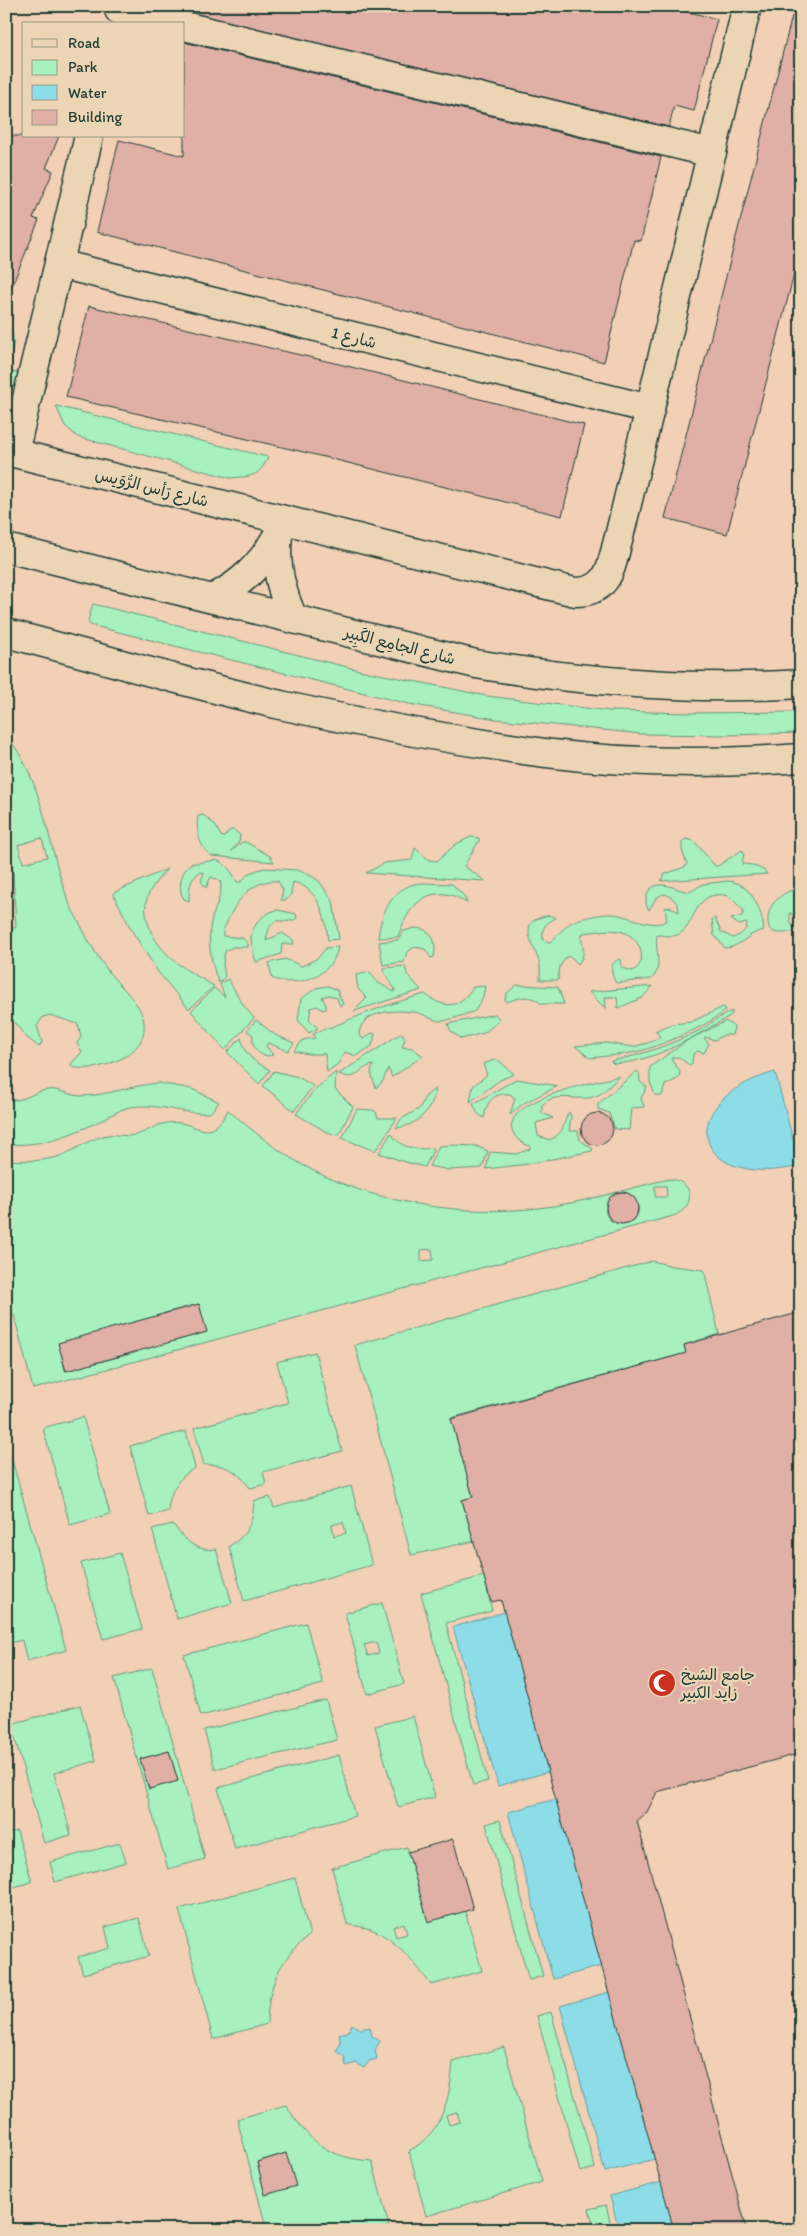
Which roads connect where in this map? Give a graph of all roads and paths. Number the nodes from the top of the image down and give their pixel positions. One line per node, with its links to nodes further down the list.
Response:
1 (747, 6): 6 (street, شارع رَأس الرُّوَيس)
2 (118, 13): 3 (street)
3 (165, 22)
4 (185, 26): 6 (street)
5 (89, 138): 7 (street)
6 (712, 153): 8 (street, شارع رَأس الرُّوَيس)
7 (59, 264): 8 (street, شارع 1); 9 (street)
8 (650, 409): 10 (street, شارع رَأس الرُّوَيس)
9 (10, 452): 10 (street, شارع رَأس الرُّوَيس)
10 (278, 529): 12 (street); 13 (street)
11 (6, 548): 12 (street, شارع الجامِع الكَبِير)
12 (214, 598): 13 (street, شارع الجامِع الكَبِير)
13 (293, 618): 15 (street, شارع الجامِع الكَبِير)
14 (6, 634): 16 (street)
15 (801, 684)
16 (801, 758)

